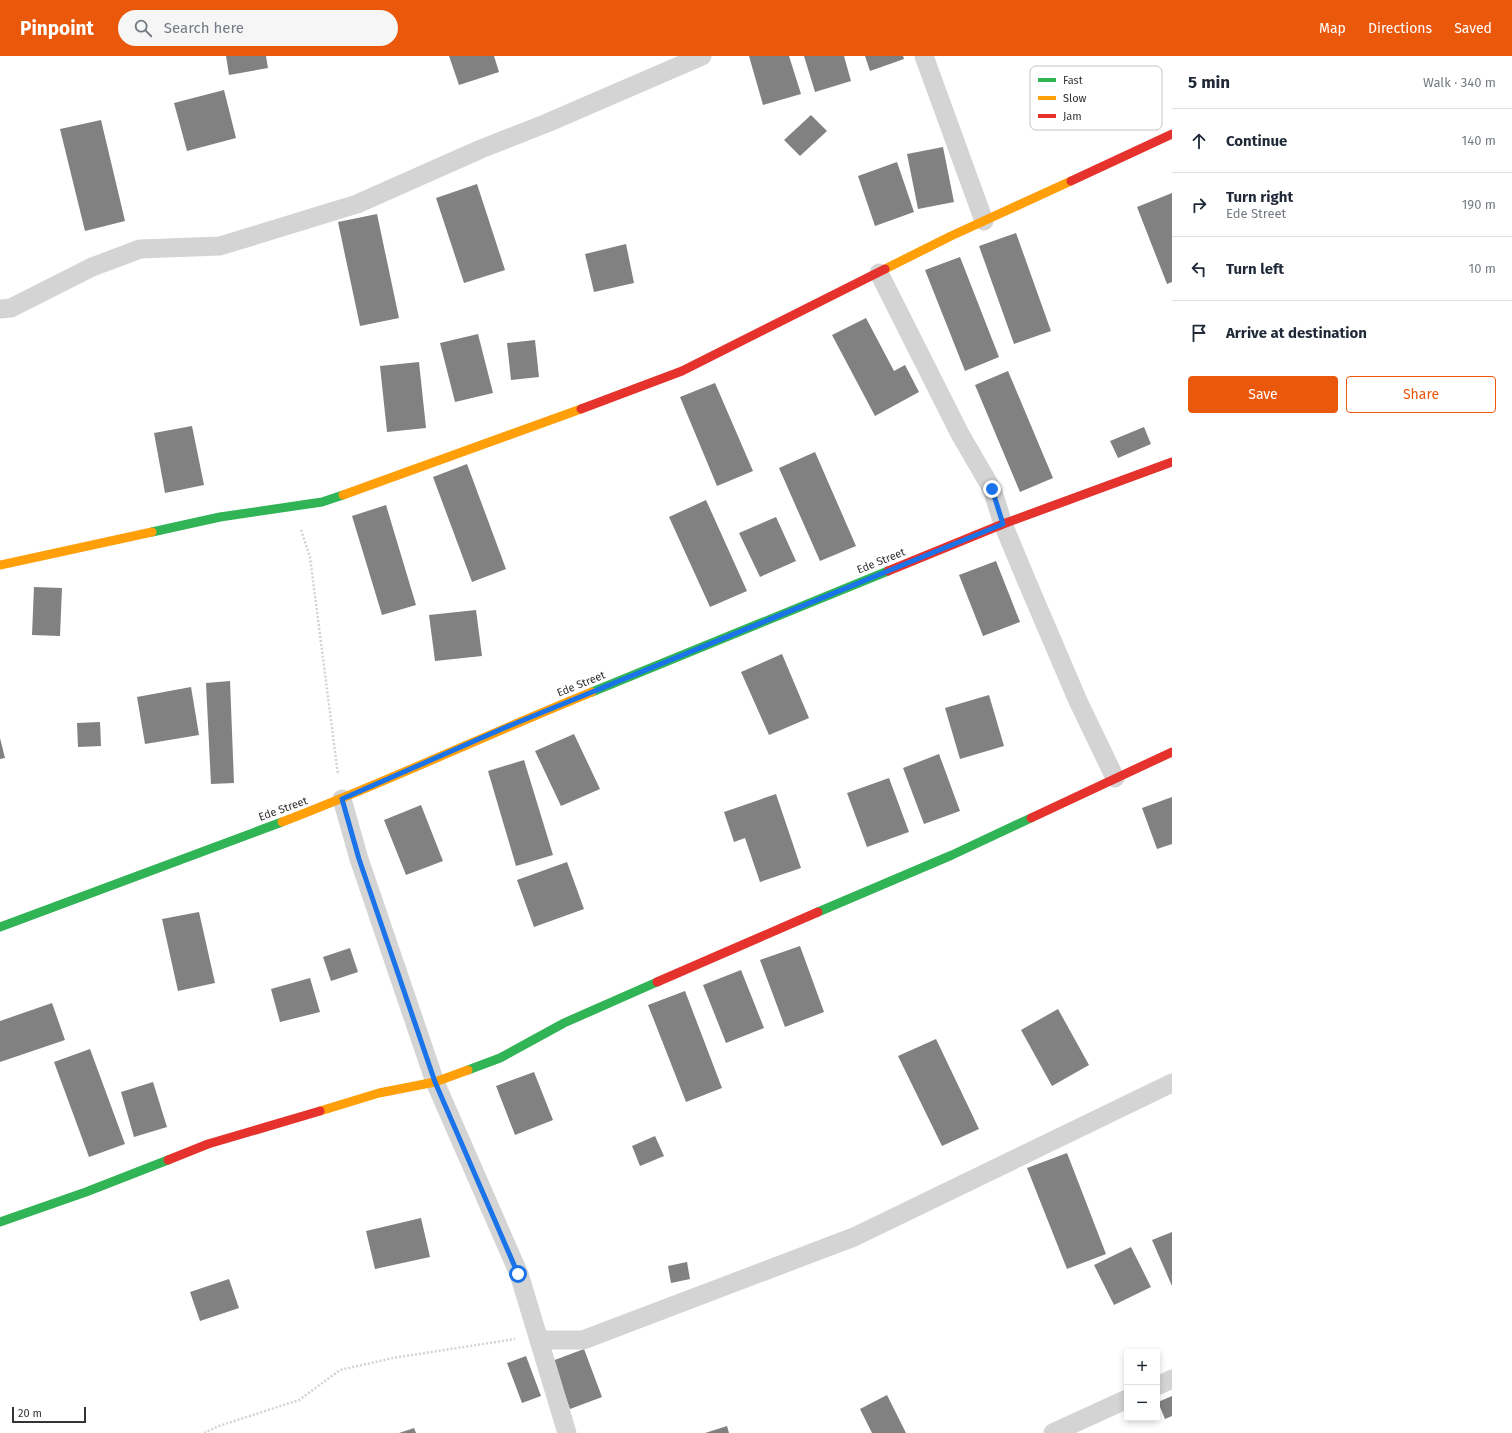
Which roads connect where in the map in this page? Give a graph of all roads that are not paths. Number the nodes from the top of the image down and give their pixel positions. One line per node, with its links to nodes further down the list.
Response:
1 (702, 56): 6 (street)
2 (924, 56): 4 (street)
3 (1172, 134): 4 (street)
4 (984, 221): 5 (street)
5 (879, 273): 8 (street); 9 (street)
6 (0, 309)
7 (1172, 462): 8 (street, Ede Street)
8 (1003, 524): 11 (street); 12 (street, Ede Street)
9 (0, 565)
10 (1172, 752): 11 (street)
11 (1115, 778): 14 (street)
12 (342, 799): 13 (street, Ede Street); 14 (street)
13 (0, 927)
14 (435, 1082): 16 (street); 17 (street)
15 (1172, 1083): 17 (street)
16 (0, 1222)
17 (540, 1340): 21 (street)
18 (1172, 1379): 19 (street)
19 (1159, 1385)
20 (1124, 1400): 22 (street)
21 (567, 1433)
22 (1053, 1433)

